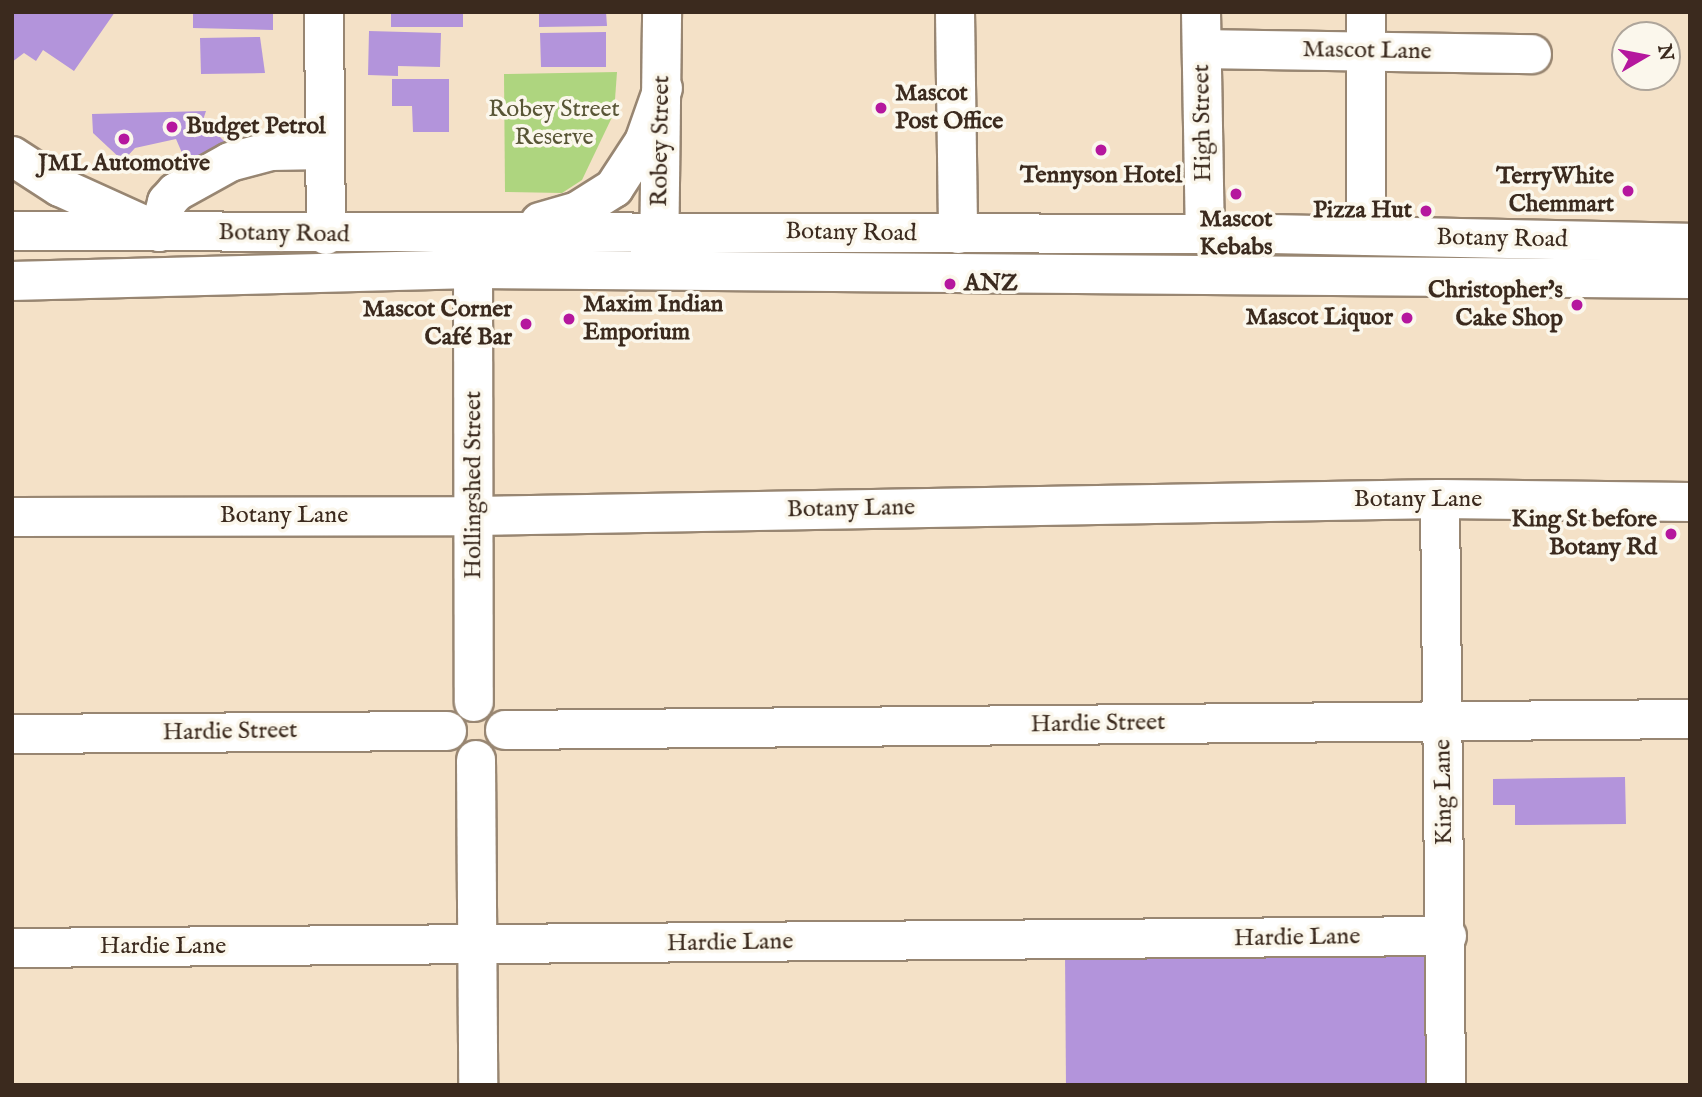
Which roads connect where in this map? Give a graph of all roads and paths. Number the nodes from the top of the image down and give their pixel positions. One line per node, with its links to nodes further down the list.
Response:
1 (324, 12): 9 (street)
2 (662, 12): 8 (street, Robey Street)
3 (955, 12): 14 (street)
4 (1366, 12): 6 (street)
5 (1202, 30): 6 (street, Mascot Lane); 15 (street, High Street)
6 (1366, 51): 7 (street, Mascot Lane); 17 (street)
7 (1532, 54)
8 (663, 88): 12 (street, Robey Street); 19 (street)
9 (326, 150): 13 (street); 16 (street)
10 (12, 156): 13 (street)
11 (12, 231): 13 (street, Botany Road)
12 (660, 231): 14 (street, Botany Road); 19 (street, Botany Road); 20 (street, Robey Street)
13 (159, 232): 16 (street, Botany Road)
14 (958, 234): 15 (street, Botany Road)
15 (1205, 234): 17 (street, Botany Road)
16 (326, 235): 19 (street, Botany Road)
17 (1366, 236): 18 (street, Botany Road)
18 (1690, 243)
19 (475, 252): 20 (street, Botany Road); 22 (street, Botany Road); 25 (street, Hollingshed Street)
20 (659, 270): 21 (street, Botany Road)
21 (1690, 279)
22 (12, 281)
23 (1440, 499): 24 (street, Botany Lane); 25 (street, Botany Lane); 28 (street, King Lane)
24 (1690, 502)
25 (475, 516): 26 (street, Botany Lane); 27 (street, Hollingshed Street)
26 (12, 517)
27 (474, 702): 30 (street); 31 (street)
28 (1443, 719): 29 (street, Hardie Street); 30 (street, Hardie Street); 34 (street, King Lane)
29 (1690, 719)
30 (505, 730): 33 (street)
31 (447, 731): 32 (street, Hardie Street); 33 (street)
32 (12, 734)
33 (476, 760): 35 (street)
34 (1447, 936): 35 (street, Hardie Lane); 38 (street, King Lane)
35 (475, 945): 36 (street, Hardie Lane); 37 (street)
36 (12, 948)
37 (478, 1085)
38 (1446, 1085)

